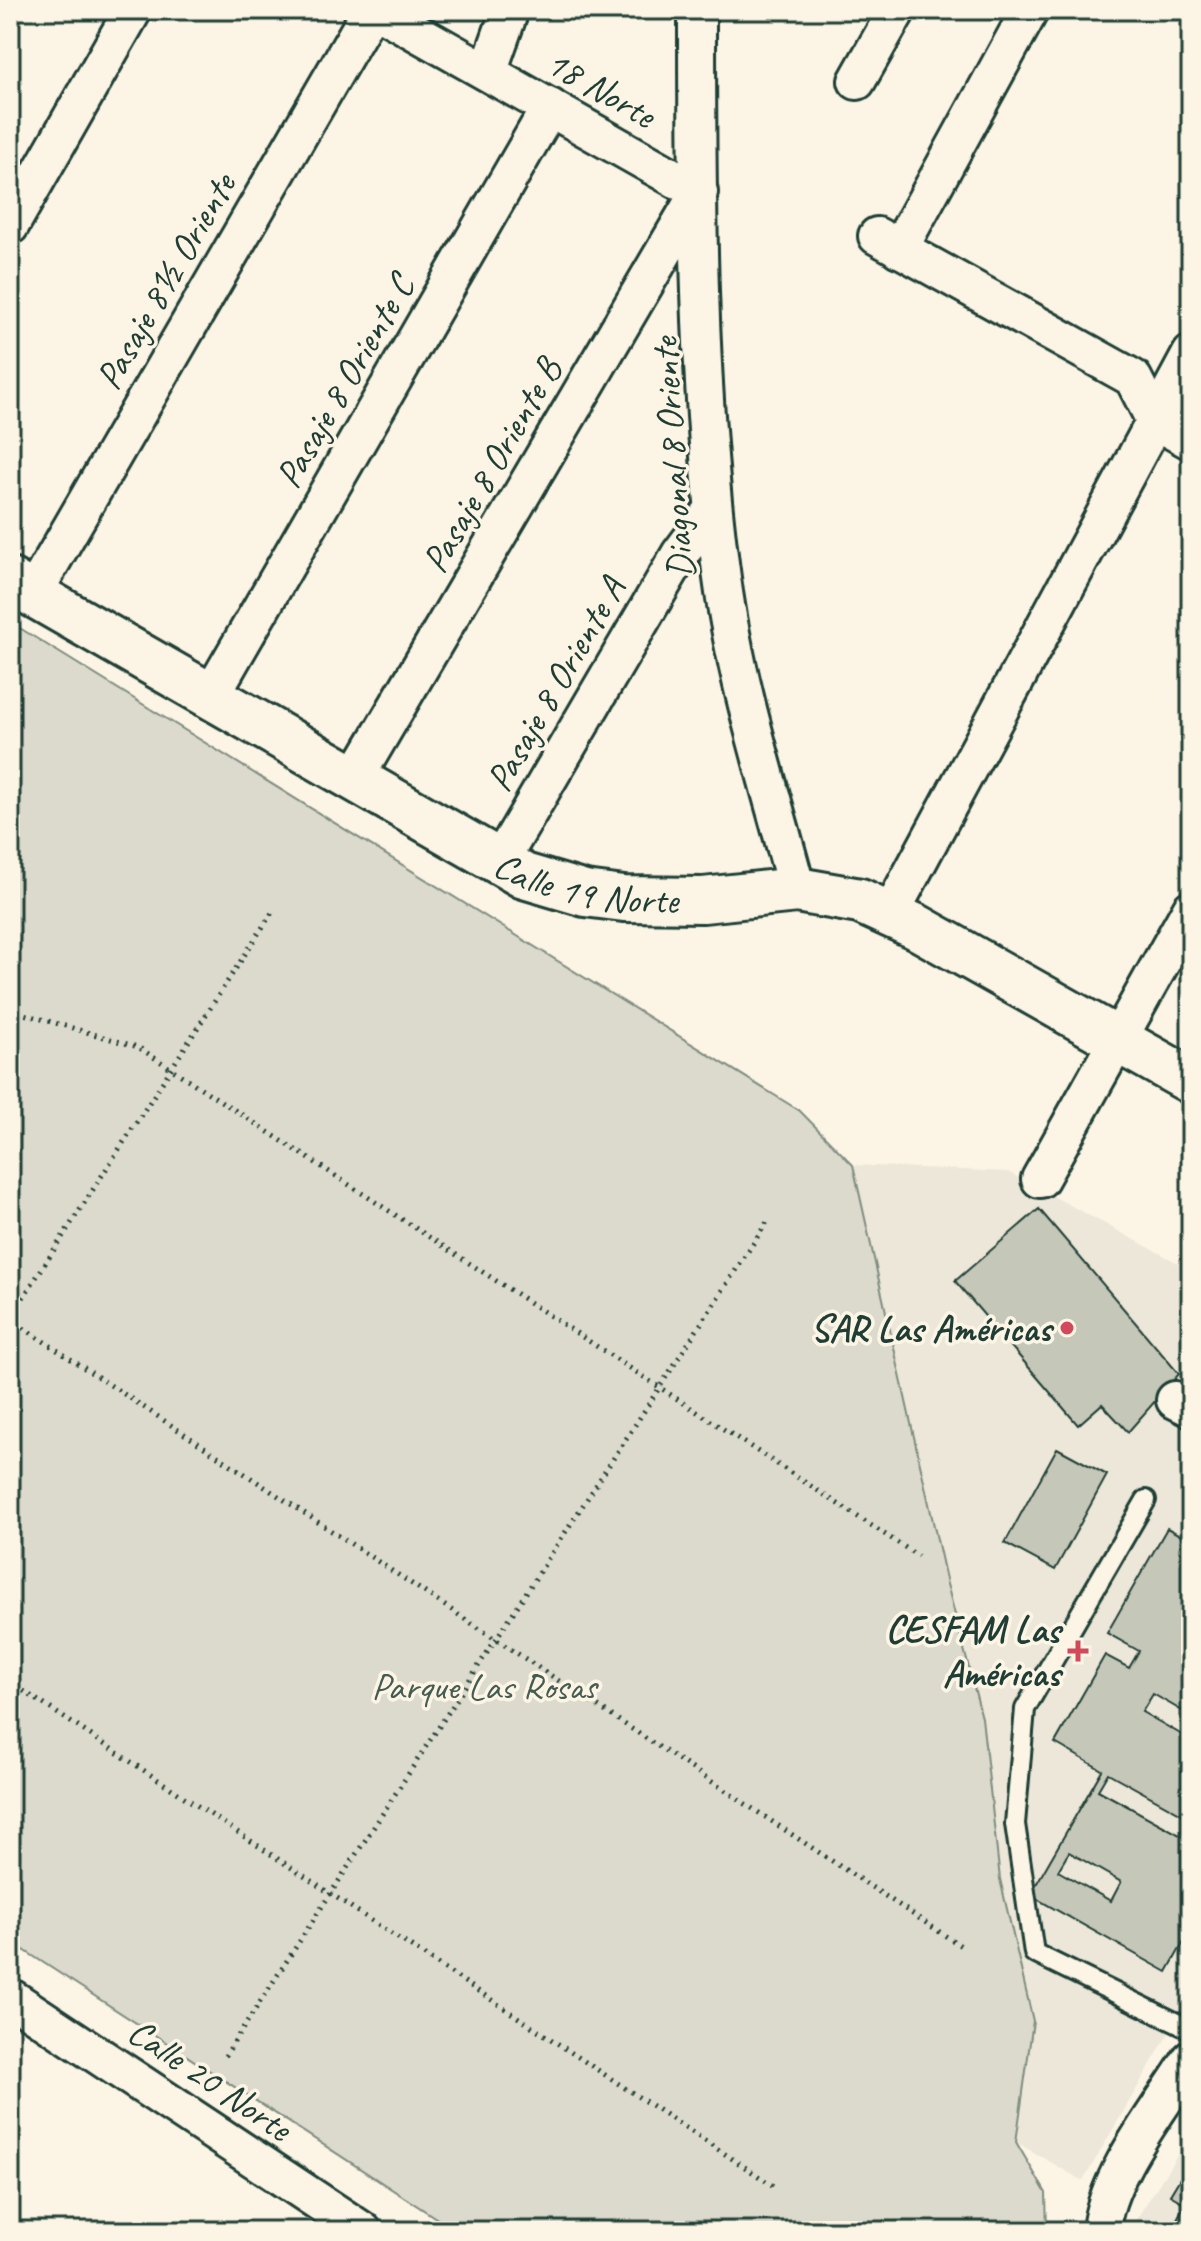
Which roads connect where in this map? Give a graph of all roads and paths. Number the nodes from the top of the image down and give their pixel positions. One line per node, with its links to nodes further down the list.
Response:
1 (133, 10): 12 (street)
2 (371, 10): 17 (street, Pasaje 8½ Oriente)
3 (377, 10): 8 (street, 18 Norte)
4 (510, 10): 8 (street)
5 (697, 10): 11 (street, Diagonal 8 Oriente)
6 (897, 10): 9 (street)
7 (1030, 10): 14 (street)
8 (488, 72): 10 (street, 18 Norte)
9 (857, 81)
10 (550, 107): 11 (street, 18 Norte); 18 (street, Pasaje 8 Oriente C)
11 (699, 192): 16 (street, Diagonal 8 Oriente); 19 (street, Pasaje 8 Oriente B)
12 (10, 226)
13 (1191, 354): 14 (street)
14 (1155, 421): 15 (street); 24 (street)
15 (1191, 441)
16 (713, 510): 20 (street, Pasaje 8 Oriente A); 21 (street, Diagonal 8 Oriente)
17 (21, 588): 18 (street, Calle 19 Norte)
18 (210, 697): 19 (street, Calle 19 Norte)
19 (354, 780): 20 (street, Calle 19 Norte)
20 (499, 863): 21 (street, Calle 19 Norte)
21 (797, 890): 24 (street, Calle 19 Norte)
22 (1191, 909): 26 (street)
23 (273, 911): 27 (path)
24 (890, 914): 26 (street, Calle 19 Norte)
25 (10, 1010): 27 (path)
26 (1116, 1041): 28 (street, Calle 19 Norte); 29 (street)
27 (171, 1069): 31 (path); 32 (path)
28 (1191, 1081)
29 (1040, 1179)
30 (767, 1222): 32 (path)
31 (10, 1318): 35 (path)
32 (660, 1388): 34 (path); 35 (path)
33 (1146, 1500): 40 (lane)
34 (918, 1556)
35 (496, 1639): 37 (path); 38 (path)
36 (10, 1682): 37 (path)
37 (331, 1894): 41 (path); 43 (path)
38 (961, 1946)
39 (10, 1997): 44 (street, Calle 20 Norte)
40 (1191, 2030)
41 (225, 2056)
42 (1191, 2059): 45 (street)
43 (775, 2187)
44 (363, 2231)
45 (1101, 2231)

